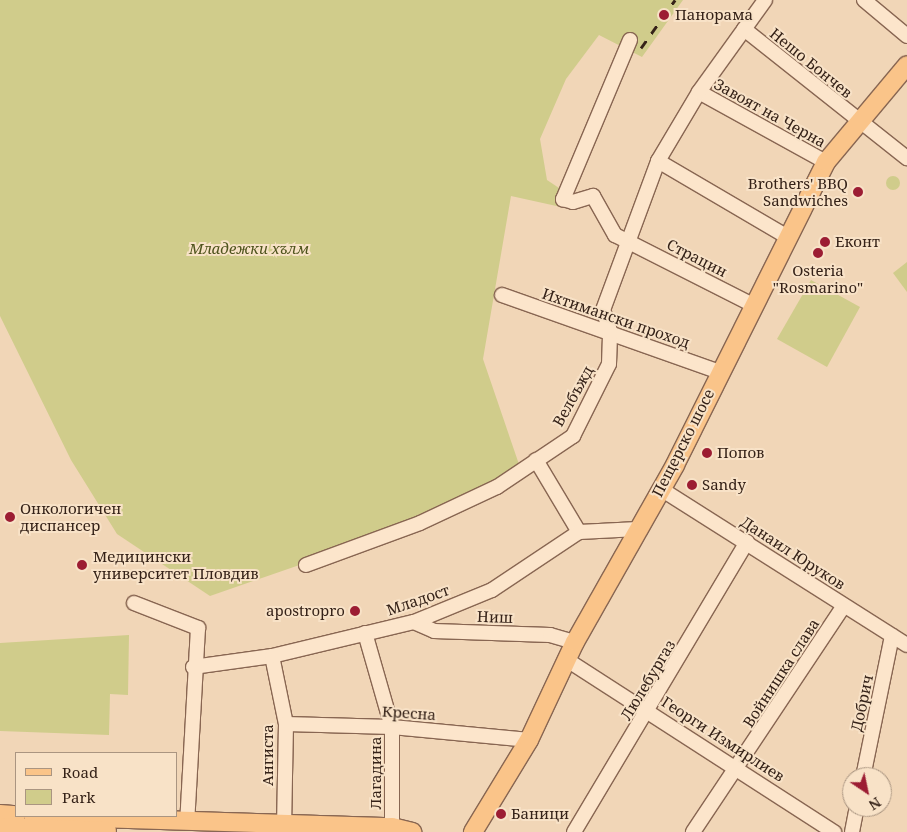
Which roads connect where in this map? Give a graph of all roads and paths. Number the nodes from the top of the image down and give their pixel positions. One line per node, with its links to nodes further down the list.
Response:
1 (764, 0): 3 (street, Велбъжд)
2 (864, 0): 4 (street)
3 (744, 29): 7 (street, Велбъжд); 8 (street, Нешо Бончев)
4 (907, 36)
5 (630, 40): 13 (street)
6 (907, 65): 8 (main road, Пещерско шосе)
7 (699, 92): 10 (street, Велбъжд); 11 (street, Завоят на Черна)
8 (857, 122): 9 (street, Нешо Бончев); 11 (main road, Пещерско шосе)
9 (907, 158)
10 (658, 161): 12 (street); 13 (street, Велбъжд)
11 (826, 162): 12 (main road, Пещерско шосе)
12 (786, 236): 15 (main road, Пещерско шосе)
13 (626, 240): 15 (street, Страцин); 16 (street, Велбъжд)
14 (502, 295): 16 (street, Ихтимански проход)
15 (752, 305): 17 (main road, Пещерско шосе)
16 (610, 331): 17 (street, Ихтимански проход); 18 (street, Велбъжд)
17 (720, 372): 19 (main road, Пещерско шосе)
18 (536, 460): 21 (street); 23 (street, Велбъжд)
19 (660, 489): 20 (main road, Пещерско шосе); 22 (street, Данаил Юруков)
20 (638, 529): 21 (street); 29 (main road, Пещерско шосе)
21 (579, 532): 26 (street, Младост)
22 (747, 542): 25 (street, Данаил Юруков); 34 (street, Люлебургаз)
23 (306, 565)
24 (134, 603): 33 (street)
25 (844, 606): 28 (street, Данаил Юруков); 39 (street, Войнишка слава)
26 (414, 622): 27 (street, Младост); 29 (street, Ниш)
27 (365, 633): 31 (street, Младост); 36 (street, Лагадина)
28 (892, 636): 30 (street, Данаил Юруков); 38 (street, Добрич)
29 (576, 642): 32 (main road, Пещерско шосе)
30 (907, 646)
31 (272, 656): 33 (street, Младост); 35 (street, Ангиста)
32 (567, 660): 34 (street, Георги Измирлиев); 37 (main road, Пещерско шосе)
33 (193, 668): 44 (street)
34 (650, 710): 39 (street, Георги Измирлиев); 52 (street, Люлебургаз)
35 (286, 724): 36 (street, Кресна); 45 (street, Ангиста)
36 (392, 727): 37 (street, Кресна); 47 (street, Лагадина)
37 (529, 740): 48 (main road, Пещерско шосе)
38 (865, 767)
39 (739, 768): 49 (street, Георги Измирлиев); 53 (street, Войнишка слава)
40 (0, 814): 41 (main road)
41 (15, 815)
42 (58, 817): 44 (main road)
43 (855, 817): 54 (street)
44 (187, 822): 45 (main road)
45 (284, 825): 47 (main road)
46 (0, 827): 50 (main road)
47 (392, 827): 51 (main road)
48 (478, 829)
49 (829, 831)
50 (129, 832)
51 (412, 832)
52 (574, 832)
53 (693, 832)
54 (852, 832)

